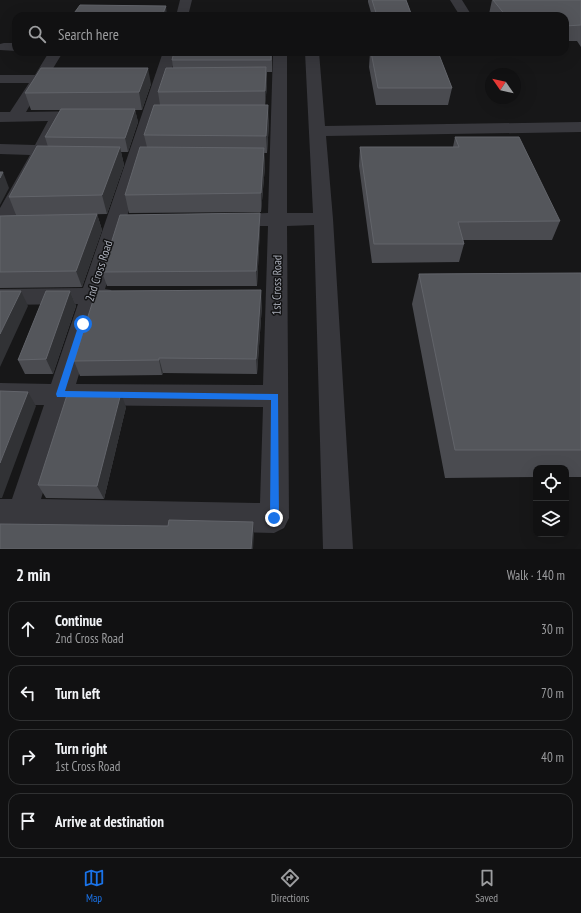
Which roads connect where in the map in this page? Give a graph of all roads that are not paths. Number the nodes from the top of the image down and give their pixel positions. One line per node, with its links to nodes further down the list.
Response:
1 (186, 0): 3 (street)
2 (456, 0): 4 (street)
3 (183, 12)
4 (464, 12)
5 (53, 56): 10 (street)
6 (169, 56): 26 (street, 2nd Cross Road)
7 (279, 56): 21 (street, 1st Cross Road)
8 (312, 56): 16 (street)
9 (0, 79): 10 (street)
10 (39, 79): 11 (street); 13 (street)
11 (77, 79)
12 (96, 116): 14 (street)
13 (8, 117): 14 (street)
14 (58, 117): 18 (street)
15 (581, 127): 16 (street)
16 (317, 131): 19 (street)
17 (0, 149): 18 (street)
18 (42, 155): 23 (street)
19 (323, 219): 21 (street); 33 (street)
20 (216, 220): 21 (street)
21 (278, 220): 24 (street, 1st Cross Road)
22 (24, 222): 23 (street)
23 (1, 224)
24 (277, 294): 25 (street); 31 (street, 1st Cross Road)
25 (254, 295)
26 (91, 296): 27 (street); 28 (street); 30 (street, 2nd Cross Road)
27 (123, 296)
28 (0, 297)
29 (0, 394): 30 (street)
30 (60, 394): 31 (street); 32 (street, 2nd Cross Road)
31 (275, 396): 32 (street, 1st Cross Road)
32 (11, 513)
33 (338, 549)

